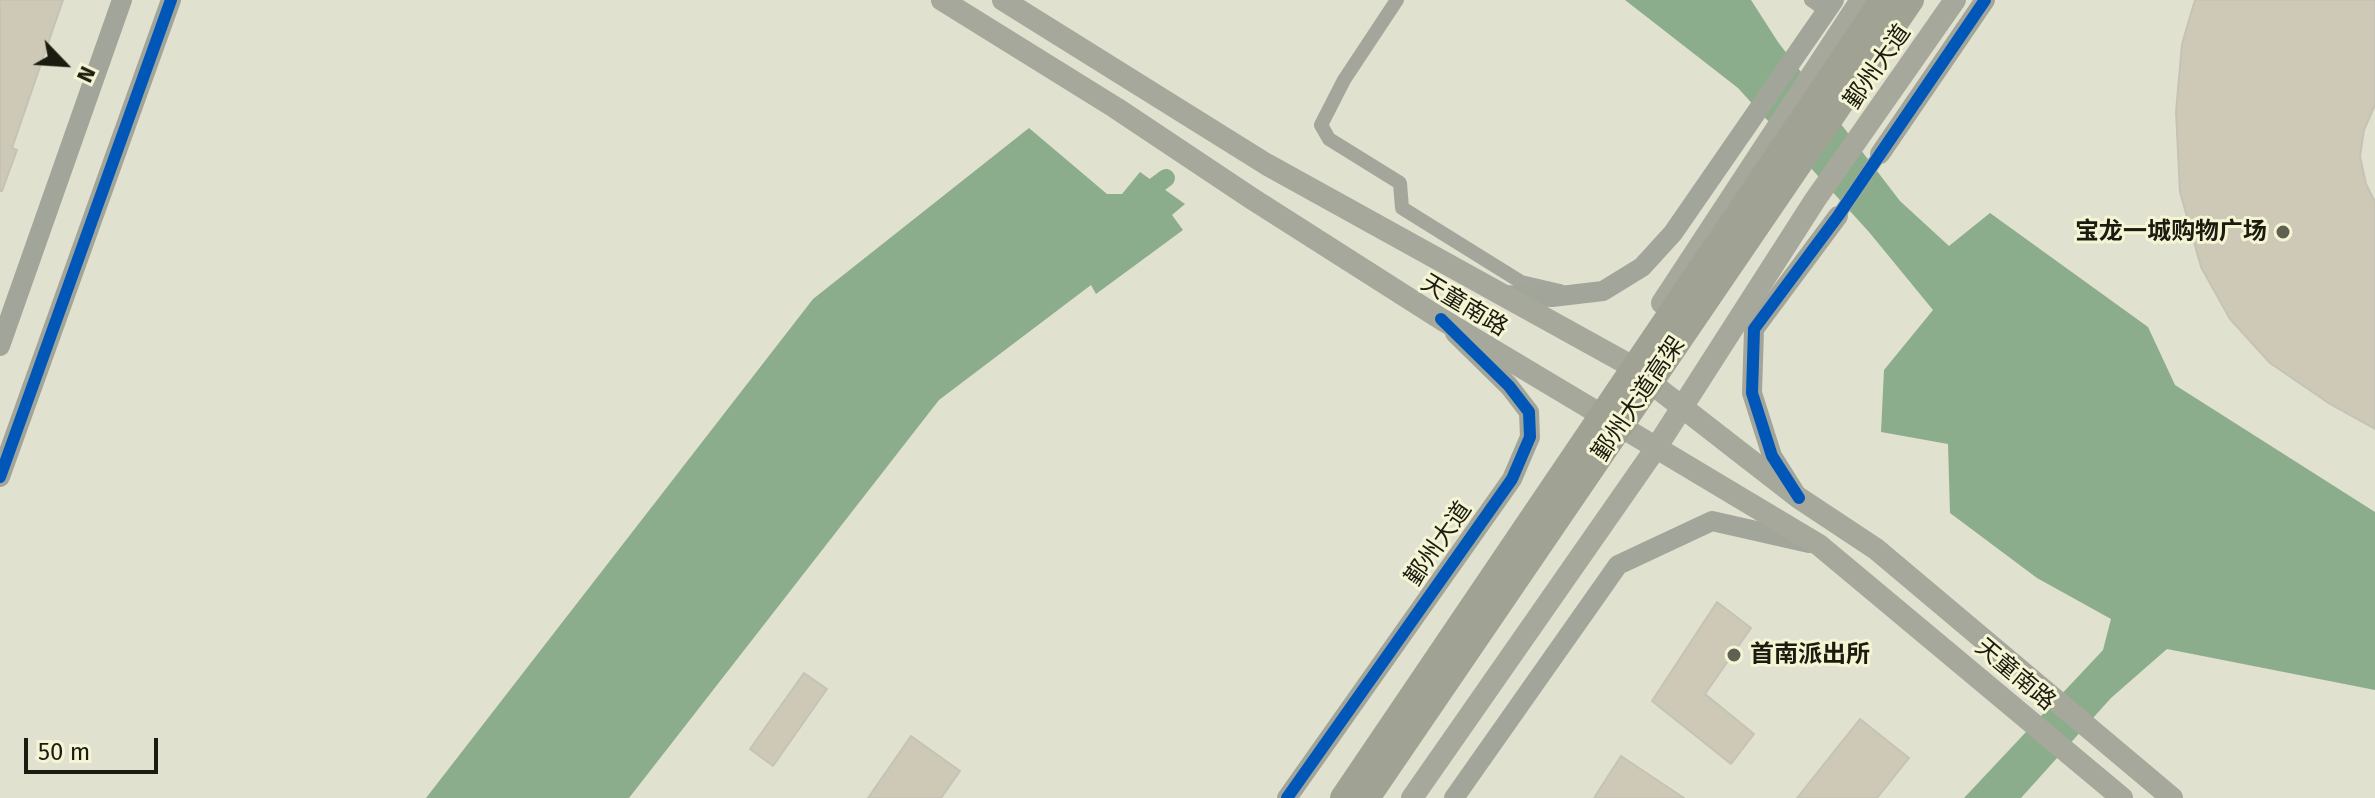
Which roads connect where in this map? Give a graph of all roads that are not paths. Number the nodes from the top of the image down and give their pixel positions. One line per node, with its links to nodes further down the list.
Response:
1 (122, 0): 17 (street)
2 (171, 0): 22 (street)
3 (942, 0): 16 (main road, 天童南路)
4 (1003, 0): 14 (main road, 天童南路)
5 (1397, 0): 15 (street)
6 (1861, 0): 18 (main road, 鄞州大道)
7 (1883, 0): 27 (highway, 鄞州大道高架)
8 (1911, 0): 28 (highway, 鄞州大道高架)
9 (1955, 0): 19 (main road, 鄞州大道)
10 (1985, 0): 12 (street)
11 (1824, 4): 15 (street)
12 (1880, 154): 13 (street)
13 (1838, 216): 23 (street)
14 (1469, 276): 15 (street); 18 (main road, 天童南路)
15 (1576, 294)
16 (1441, 319): 20 (main road, 天童南路); 25 (street, 鄞州大道)
17 (0, 346)
18 (1624, 362): 19 (main road, 天童南路); 20 (main road, 鄞州大道)
19 (1683, 406): 21 (main road, 鄞州大道); 23 (main road, 天童南路)
20 (1591, 408): 21 (main road, 天童南路); 26 (main road, 鄞州大道)
21 (1656, 448): 24 (main road, 天童南路); 29 (main road, 鄞州大道)
22 (0, 477)
23 (1799, 498): 32 (main road, 天童南路)
24 (1819, 545): 30 (street); 31 (main road, 天童南路)
25 (1287, 798)
26 (1328, 798)
27 (1343, 798)
28 (1367, 798)
29 (1412, 798)
30 (1454, 798)
31 (2122, 798)
32 (2172, 798)

